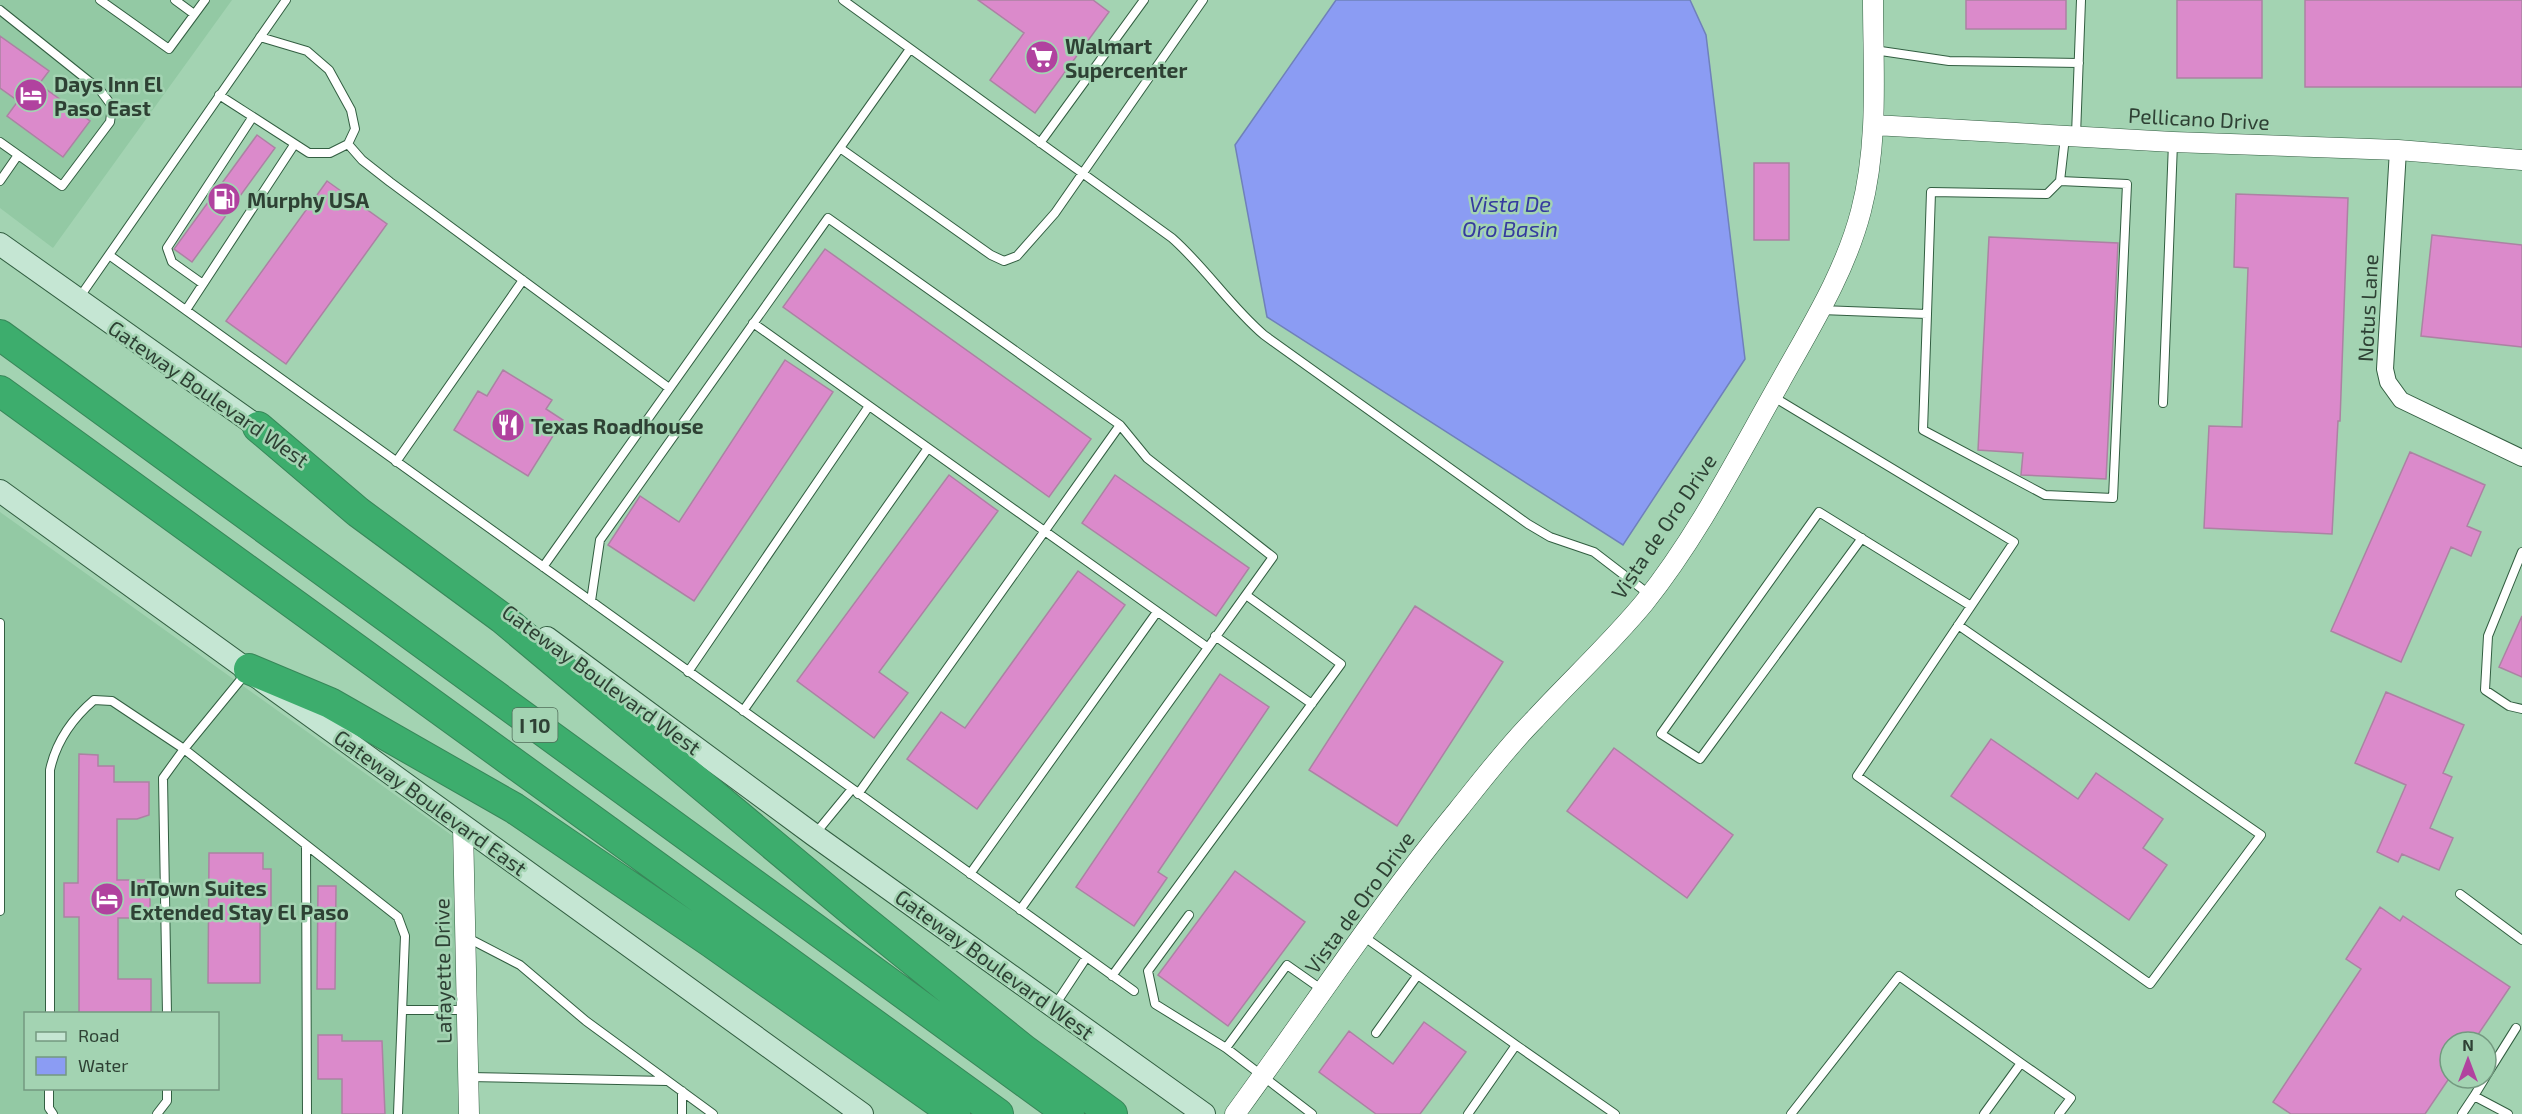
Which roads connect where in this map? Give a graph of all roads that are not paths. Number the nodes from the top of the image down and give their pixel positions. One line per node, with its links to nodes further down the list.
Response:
1 (100, 0): 11 (lane)
2 (175, 0): 11 (lane)
3 (205, 0): 11 (lane)
4 (286, 0): 12 (lane)
5 (843, 0): 13 (lane)
6 (1144, 0): 21 (lane)
7 (1203, 0): 29 (lane)
8 (1873, 0): 14 (street, Vista de Oro Drive)
9 (2081, 0): 15 (lane)
10 (0, 10): 27 (lane)
11 (195, 14)
12 (260, 36): 16 (lane); 23 (lane)
13 (910, 49): 21 (lane); 25 (lane)
14 (1873, 50): 15 (lane); 18 (street, Vista de Oro Drive)
15 (2079, 63): 19 (lane)
16 (219, 95): 17 (lane); 33 (lane)
17 (252, 118): 24 (lane); 35 (lane)
18 (1874, 125): 19 (street, Pellicano Drive); 38 (street, Vista de Oro Drive)
19 (2071, 134): 22 (street, Pellicano Drive); 31 (lane)
20 (0, 142): 27 (lane)
21 (1040, 142): 29 (lane)
22 (2173, 142): 26 (street, Pellicano Drive); 45 (lane)
23 (348, 144): 24 (lane); 34 (lane)
24 (294, 145): 35 (lane)
25 (840, 148): 29 (lane); 42 (lane)
26 (2398, 150): 28 (street, Pellicano Drive); 50 (street, Notus Lane)
27 (18, 155): 30 (lane)
28 (2522, 160)
29 (1082, 173): 58 (lane)
30 (0, 180)
31 (2060, 181): 39 (lane); 39 (lane)
32 (0, 244): 36 (main road, Gateway Boulevard West)
33 (109, 255): 36 (lane); 37 (lane)
34 (523, 280): 42 (lane); 51 (lane)
35 (203, 284): 37 (lane)
36 (77, 300): 48 (main road, Gateway Boulevard West)
37 (186, 310): 51 (lane)
38 (1821, 310): 39 (lane); 44 (street, Vista de Oro Drive)
39 (1927, 314)
40 (753, 324): 46 (lane); 47 (lane); 59 (lane)
41 (0, 335): 118 (highway, I 10)
42 (669, 388): 56 (lane)
43 (0, 390): 117 (highway, I 10)
44 (1772, 396): 58 (street, Vista de Oro Drive); 60 (lane)
45 (2163, 403)
46 (869, 406): 49 (lane); 67 (lane)
47 (1120, 424): 53 (lane); 57 (lane)
48 (258, 427): 74 (main road, Gateway Boulevard West); 119 (highway)
49 (927, 448): 53 (lane); 70 (lane)
50 (2522, 458)
51 (396, 462): 56 (lane)
52 (0, 491): 66 (main road, Gateway Boulevard East)
53 (1043, 530): 61 (lane); 72 (lane)
54 (1862, 538): 54 (lane); 60 (lane)
55 (2522, 552): 69 (lane)
56 (543, 567): 59 (lane)
57 (1245, 595): 64 (lane); 68 (lane)
58 (1650, 595): 81 (street, Vista de Oro Drive)
59 (591, 602): 67 (lane)
60 (1971, 606): 63 (lane)
61 (1157, 612): 65 (lane); 76 (lane)
62 (0, 623): 78 (lane)
63 (1958, 626): 63 (lane)
64 (1215, 636): 65 (lane); 68 (lane)
65 (1207, 647): 79 (lane)
66 (249, 669): 71 (lane); 73 (main road, Gateway Boulevard East); 116 (highway)
67 (688, 672): 70 (lane)
68 (1312, 704): 85 (lane)
69 (2522, 709)
70 (743, 711): 72 (lane)
71 (184, 749): 75 (lane); 92 (lane); 93 (lane)
72 (855, 791): 74 (lane); 76 (lane)
73 (464, 826): 82 (street, Lafayette Drive); 115 (main road, Gateway Boulevard East)
74 (814, 835): 89 (main road, Gateway Boulevard West)
75 (306, 846): 90 (lane); 110 (lane)
76 (970, 874): 79 (lane)
77 (2460, 894): 83 (lane)
78 (0, 910)
79 (1020, 910): 84 (lane)
80 (1189, 915): 97 (lane)
81 (1363, 936): 86 (lane); 88 (street, Vista de Oro Drive)
82 (466, 937): 91 (street, Lafayette Drive); 102 (lane)
83 (2522, 940)
84 (1086, 958): 85 (lane); 89 (lane)
85 (1112, 976): 87 (lane)
86 (1417, 976): 95 (lane); 96 (lane)
87 (1134, 991)
88 (1324, 991): 97 (lane); 101 (street, Vista de Oro Drive)
89 (1054, 1006): 120 (main road, Gateway Boulevard West)
90 (402, 1010): 91 (lane); 111 (lane)
91 (467, 1010): 100 (street, Lafayette Drive)
92 (50, 1012)
93 (167, 1012)
94 (2516, 1028): 98 (lane)
95 (1376, 1033)
96 (1516, 1045): 123 (lane); 124 (lane)
97 (1226, 1048): 101 (lane)
98 (2498, 1056)
99 (2021, 1063): 125 (lane); 126 (lane); 127 (lane)
100 (468, 1077): 102 (lane); 112 (street, Lafayette Drive)
101 (1262, 1078): 121 (street, Vista de Oro Drive); 122 (lane)
102 (667, 1081): 106 (lane)
103 (49, 1090): 108 (lane)
104 (167, 1090): 109 (lane)
105 (2477, 1090): 107 (lane)
106 (682, 1091): 113 (lane); 114 (lane)
107 (2474, 1096): 128 (lane); 129 (lane)
108 (53, 1114)
109 (157, 1114)
110 (307, 1114)
111 (398, 1114)
112 (469, 1114)
113 (682, 1114)
114 (713, 1114)
115 (862, 1114)
116 (955, 1114)
117 (998, 1114)
118 (1069, 1114)
119 (1112, 1114)
120 (1204, 1114)
121 (1235, 1114)
122 (1312, 1114)
123 (1468, 1114)
124 (1615, 1114)
125 (1791, 1114)
126 (1984, 1114)
127 (2060, 1114)
128 (2462, 1114)
129 (2508, 1114)

